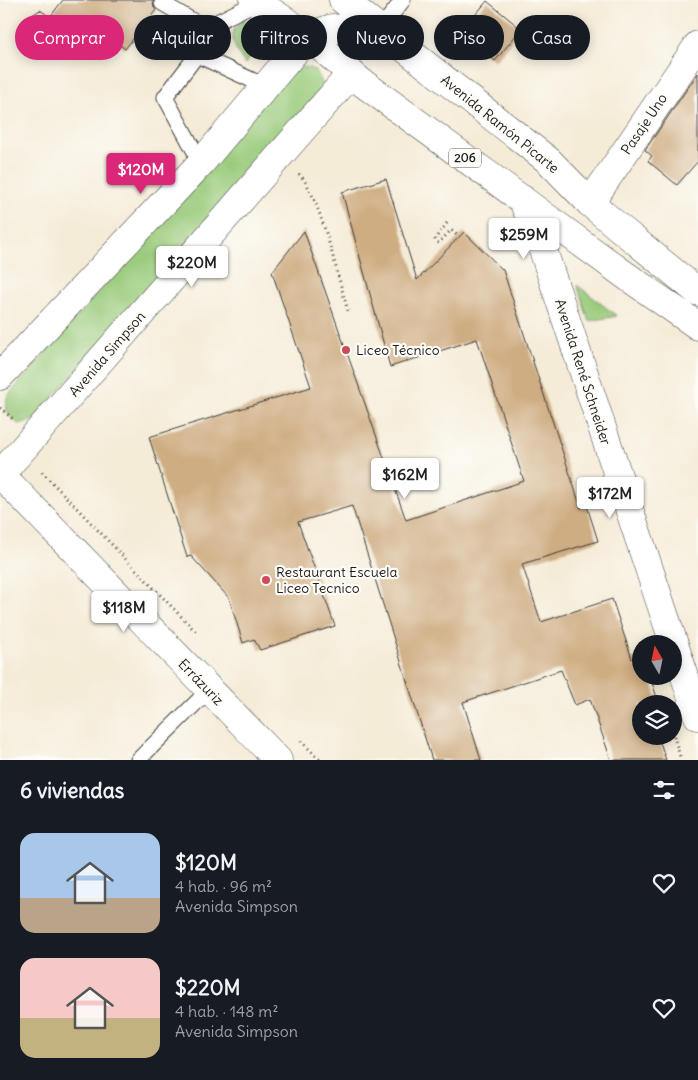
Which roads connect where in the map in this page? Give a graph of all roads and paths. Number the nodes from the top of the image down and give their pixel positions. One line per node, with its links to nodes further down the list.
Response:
1 (343, 0): 8 (main road, Avenida Ramón Picarte)
2 (403, 0): 9 (lane)
3 (256, 1): 6 (lane); 7 (main road, 206)
4 (162, 3): 5 (lane)
5 (183, 15)
6 (230, 15)
7 (277, 15)
8 (363, 15)
9 (391, 15)
10 (698, 45): 21 (main road, Pasaje Uno)
11 (327, 53): 16 (main road, 206)
12 (193, 60): 18 (lane)
13 (208, 60): 17 (lane)
14 (287, 60): 17 (main road)
15 (420, 60): 21 (main road, Avenida Ramón Picarte)
16 (351, 74): 20 (main road, 206); 29 (main road, Avenida Simpson)
17 (265, 86): 18 (main road)
18 (201, 163): 27 (main road)
19 (296, 172): 25 (path)
20 (522, 199): 26 (main road, 206); 32 (main road, Avenida René Schneider)
21 (590, 203): 24 (main road, Avenida Ramón Picarte)
22 (447, 223): 23 (path)
23 (459, 237)
24 (698, 292)
25 (348, 311)
26 (698, 326)
27 (0, 376)
28 (42, 472): 30 (path)
29 (0, 474): 31 (main road, Errázuriz)
30 (202, 638)
31 (209, 690): 35 (lane); 36 (main road, Errázuriz)
32 (698, 716)
33 (299, 738): 37 (path)
34 (677, 745): 38 (path)
35 (138, 760)
36 (278, 760)
37 (320, 760)
38 (682, 760)

